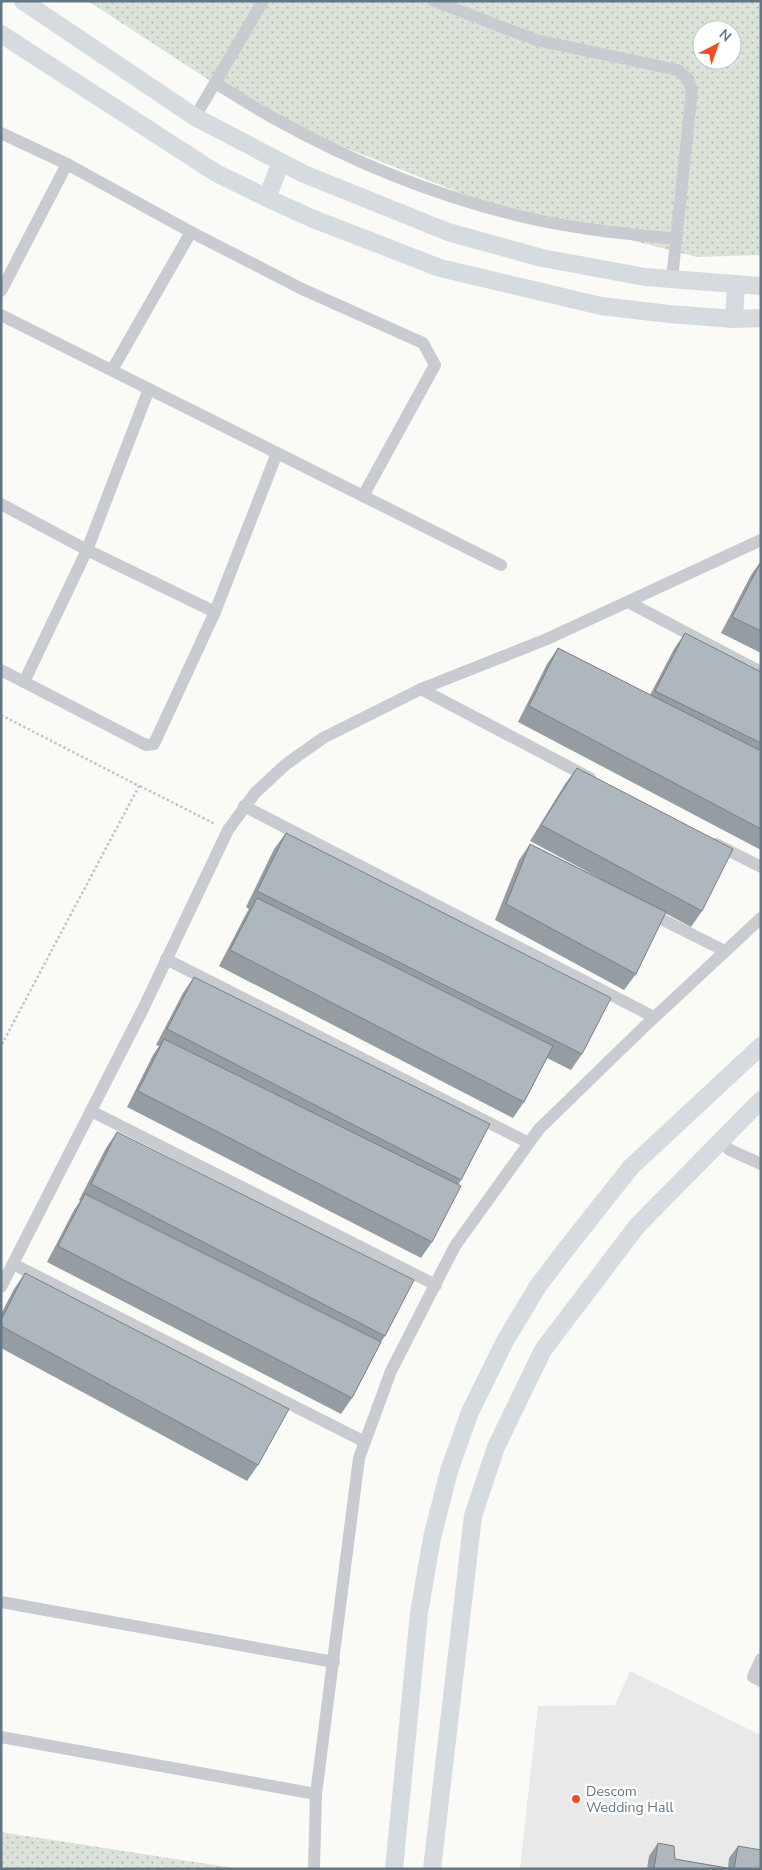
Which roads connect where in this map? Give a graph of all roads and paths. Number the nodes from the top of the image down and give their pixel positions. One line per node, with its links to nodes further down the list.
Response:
1 (23, 1): 6 (street)
2 (263, 1): 5 (street)
3 (434, 1): 12 (street)
4 (1, 34): 10 (street)
5 (215, 83): 6 (street); 12 (street)
6 (195, 117): 8 (street)
7 (1, 134): 9 (street)
8 (281, 162): 10 (street); 13 (street)
9 (67, 164): 11 (street); 16 (street)
10 (266, 198): 19 (street)
11 (191, 232): 20 (street); 23 (street)
12 (676, 239): 13 (street)
13 (672, 279): 14 (street)
14 (736, 284): 15 (street); 19 (street)
15 (761, 286)
16 (1, 291)
17 (1, 315): 20 (street)
18 (761, 318): 19 (street)
19 (734, 319)
20 (112, 370): 21 (street)
21 (149, 389): 22 (street); 26 (street)
22 (278, 453): 23 (street); 29 (street)
23 (363, 496): 27 (street)
24 (1, 504): 26 (street)
25 (761, 540): 28 (street)
26 (87, 550): 29 (street); 32 (street)
27 (501, 565)
28 (628, 602): 31 (street); 33 (street)
29 (215, 612): 32 (street)
30 (1, 670): 32 (street)
31 (761, 672)
32 (24, 682)
33 (422, 689): 35 (street); 37 (street)
34 (1, 715): 36 (path)
35 (604, 785)
36 (139, 786): 38 (path); 46 (path)
37 (244, 806): 38 (street); 45 (street)
38 (228, 830): 44 (street)
39 (708, 840): 40 (street)
40 (761, 867)
41 (638, 908): 43 (street)
42 (761, 918): 43 (street)
43 (725, 951): 45 (street)
44 (166, 959): 49 (street); 51 (street)
45 (654, 1018): 51 (street)
46 (1, 1046)
47 (761, 1046): 64 (street)
48 (761, 1100): 50 (street)
49 (91, 1111): 53 (street); 54 (street)
50 (720, 1141): 52 (street); 65 (street)
51 (529, 1144): 54 (street)
52 (761, 1164)
53 (13, 1264): 55 (street); 56 (street)
54 (436, 1285): 56 (street)
55 (1, 1287)
56 (365, 1442): 59 (street)
57 (1, 1602): 59 (street)
58 (761, 1659): 60 (street)
59 (334, 1662): 62 (street)
60 (761, 1681)
61 (1, 1737): 62 (street)
62 (316, 1794): 63 (street)
63 (314, 1869)
64 (394, 1869)
65 (432, 1869)

